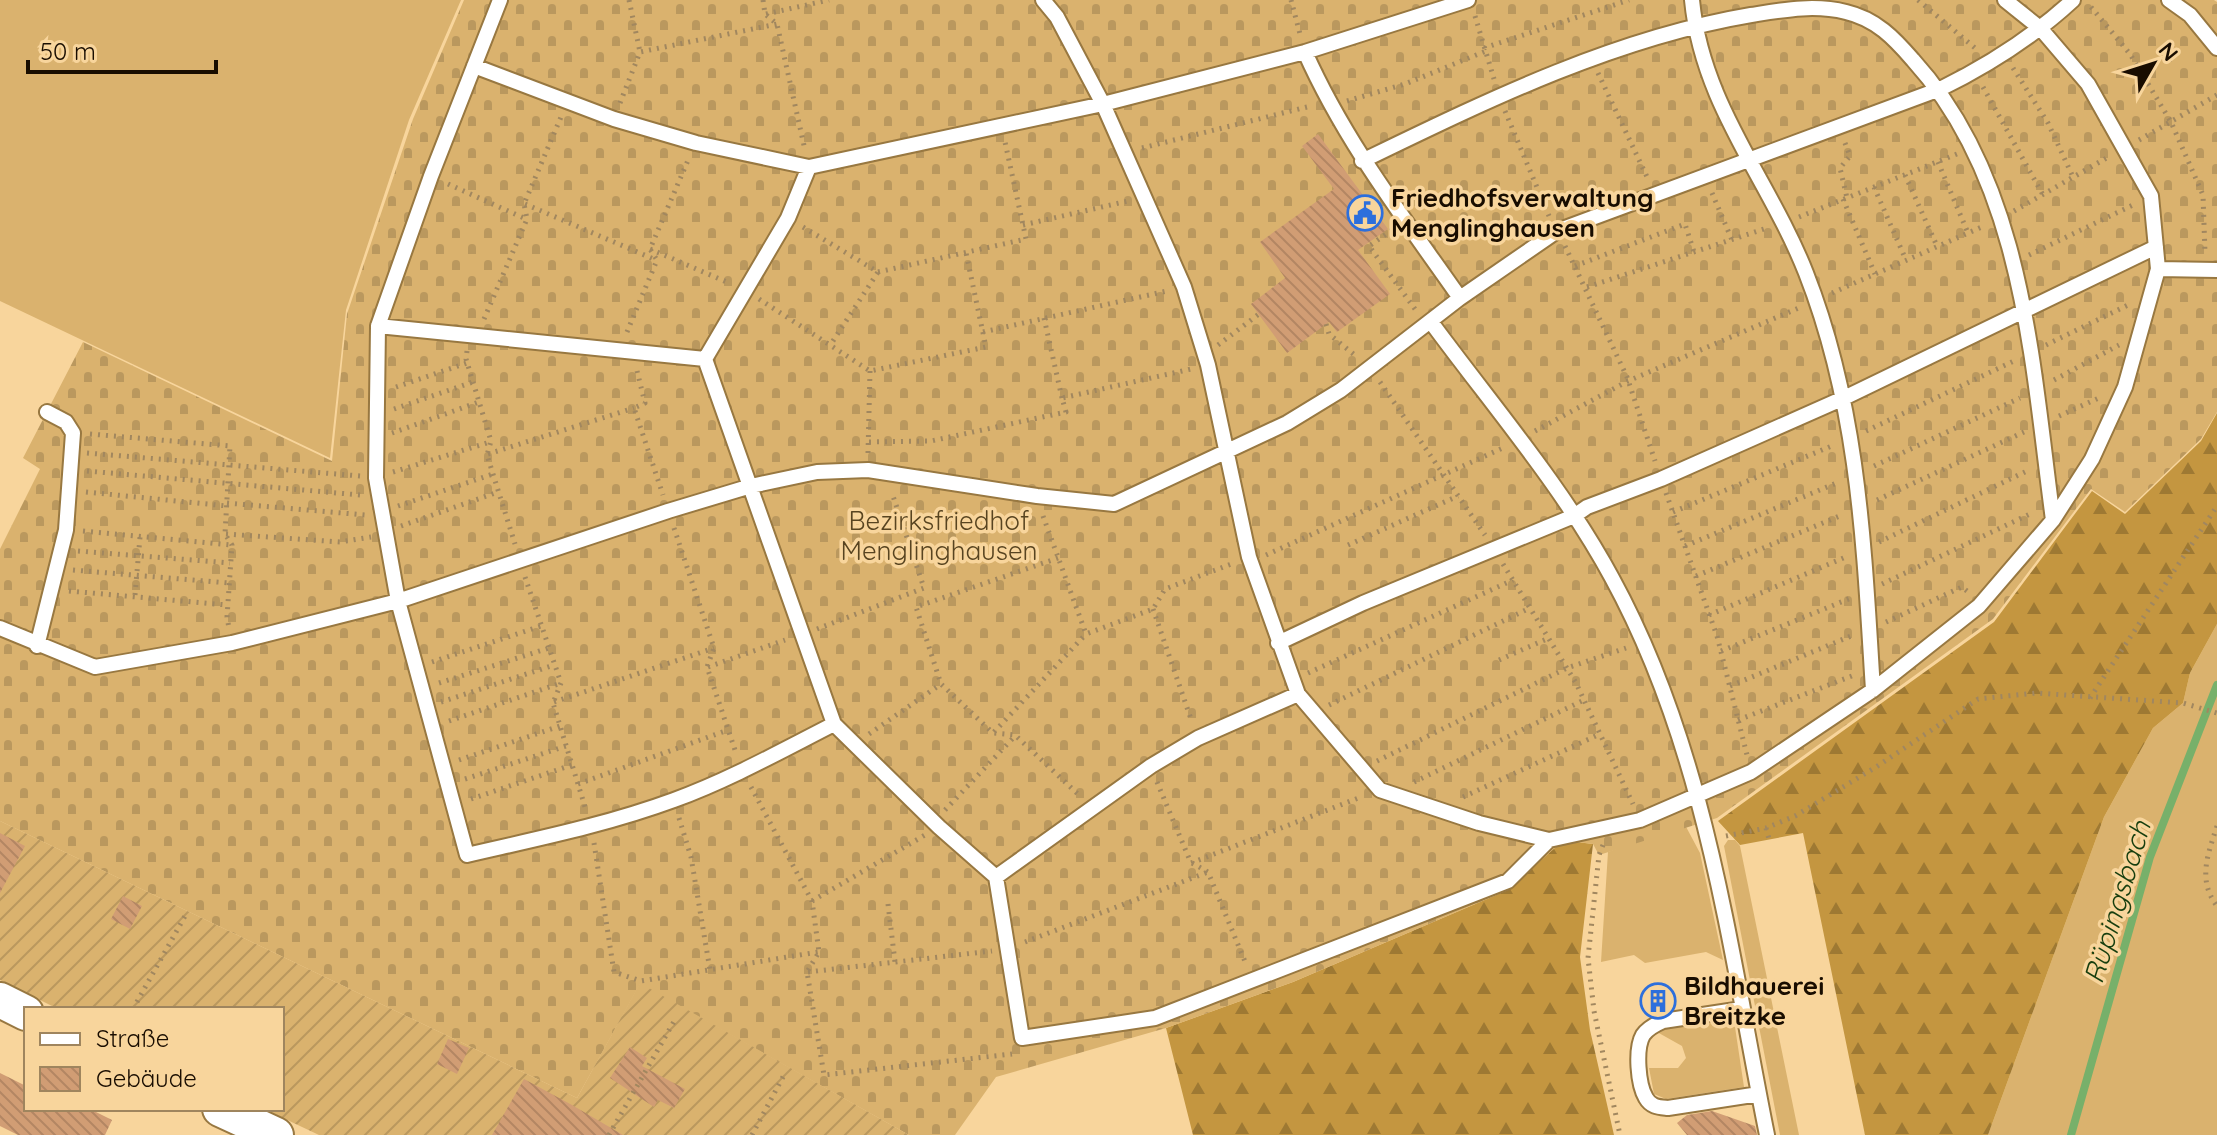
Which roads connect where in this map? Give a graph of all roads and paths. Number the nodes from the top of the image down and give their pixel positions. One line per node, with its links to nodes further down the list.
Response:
1 (500, 0): 26 (lane)
2 (629, 0): 21 (path)
3 (763, 0): 15 (path)
4 (829, 0): 15 (path)
5 (1043, 0): 32 (lane)
6 (1291, 0): 22 (path)
7 (1629, 0): 20 (path)
8 (1692, 0): 17 (lane)
9 (1918, 0): 25 (path)
10 (2005, 0): 18 (lane)
11 (2073, 0): 18 (lane)
12 (2085, 0): 35 (path)
13 (2169, 0): 19 (lane)
14 (1471, 6): 20 (path); 22 (lane)
15 (765, 14): 16 (path)
16 (777, 24): 21 (path); 44 (path)
17 (1694, 25): 24 (lane); 28 (lane); 42 (lane)
18 (2041, 29): 23 (lane); 39 (lane)
19 (2217, 48)
20 (1485, 50): 29 (path); 33 (path)
21 (640, 52): 34 (path)
22 (1305, 52): 32 (lane); 33 (lane)
23 (2004, 53): 25 (lane); 48 (path)
24 (1592, 61): 29 (lane); 50 (path)
25 (1989, 63): 27 (lane)
26 (474, 66): 31 (lane); 46 (lane)
27 (1975, 72): 28 (lane); 51 (path)
28 (1940, 89): 37 (lane); 56 (lane)
29 (1499, 95): 41 (lane); 60 (path)
30 (2217, 95): 35 (path)
31 (567, 102): 34 (lane); 54 (path)
32 (1103, 104): 36 (lane); 40 (lane)
33 (1328, 104): 40 (path); 41 (lane)
34 (614, 119): 38 (lane)
35 (2171, 122): 39 (path); 73 (path)
36 (1001, 125): 44 (lane); 59 (path)
37 (1840, 126): 42 (lane); 75 (path)
38 (696, 143): 44 (lane); 65 (path)
39 (2126, 147): 48 (path); 52 (lane)
40 (1125, 152): 53 (lane)
41 (1362, 161): 58 (lane)
42 (1748, 161): 47 (lane); 80 (lane)
43 (1938, 162): 61 (path)
44 (809, 167): 55 (lane)
45 (1905, 175): 63 (path)
46 (431, 176): 57 (path); 86 (lane)
47 (1706, 177): 50 (lane); 62 (path)
48 (2073, 177): 51 (path)
49 (1874, 187): 69 (path)
50 (1656, 195): 60 (lane)
51 (2043, 195): 56 (path)
52 (2151, 196): 64 (lane); 70 (path)
53 (1145, 197): 59 (path); 76 (lane)
54 (524, 204): 57 (path); 68 (path)
55 (788, 218): 74 (path); 77 (lane)
56 (2001, 218): 61 (path); 70 (lane)
57 (527, 219): 89 (path)
58 (1406, 220): 79 (lane); 85 (path)
59 (1023, 225): 67 (path)
60 (1557, 231): 71 (path); 79 (lane)
61 (1968, 233): 63 (path)
62 (1732, 240)
63 (1937, 246): 69 (path)
64 (2156, 247): 72 (lane); 81 (lane)
65 (650, 249): 68 (path); 77 (path)
66 (1694, 252): 71 (path)
67 (966, 253): 74 (path); 87 (path)
68 (657, 260): 91 (path)
69 (1906, 260): 75 (path)
70 (2012, 263): 81 (lane)
71 (1575, 266): 99 (path)
72 (2158, 269): 73 (lane); 78 (lane)
73 (2211, 271)
74 (878, 272): 90 (path)
75 (1875, 274): 80 (path)
76 (1184, 287): 83 (path); 95 (lane)
77 (745, 290): 90 (path); 94 (lane)
78 (2151, 293): 88 (lane); 93 (path)
79 (1460, 298): 85 (lane)
80 (1815, 301): 99 (path); 104 (lane)
81 (2023, 311): 93 (lane); 104 (lane)
82 (1259, 314): 95 (path)
83 (1044, 318): 87 (path); 105 (path)
84 (1326, 324): 97 (path)
85 (1429, 324): 97 (lane); 113 (lane)
86 (378, 326): 89 (lane); 103 (lane)
87 (983, 332): 98 (path)
88 (2140, 333): 101 (lane); 102 (path)
89 (473, 334): 91 (lane); 96 (path)
90 (831, 344): 98 (path)
91 (620, 348): 92 (lane)
92 (637, 350): 94 (lane); 107 (path)
93 (2029, 354): 102 (lane)
94 (705, 359): 126 (lane)
95 (1206, 360): 105 (path); 116 (lane)
96 (467, 363): 100 (path); 103 (path)
97 (1371, 369): 116 (lane); 123 (path)
98 (870, 371): 114 (path)
99 (1628, 381): 113 (path); 124 (path)
100 (473, 382): 106 (path); 109 (path)
101 (2125, 387): 110 (path); 134 (lane)
102 (2035, 391): 110 (lane)
103 (377, 394): 109 (lane)
104 (1846, 397): 124 (lane); 155 (lane)
105 (1062, 398): 114 (path)
106 (479, 402): 112 (path); 117 (path)
107 (634, 408): 117 (path); 133 (path)
108 (47, 412): 111 (lane)
109 (377, 415): 112 (lane)
110 (2040, 425): 134 (lane)
111 (73, 433): 115 (lane); 118 (path)
112 (376, 438): 136 (lane)
113 (1519, 441): 123 (path); 135 (lane)
114 (869, 442): 120 (path)
115 (72, 452): 118 (path); 119 (lane)
116 (1228, 452): 129 (lane); 146 (lane)
117 (487, 455): 122 (path)
118 (229, 465): 125 (path)
119 (70, 469): 125 (path); 127 (lane)
120 (868, 470): 121 (lane); 126 (lane)
121 (886, 473): 129 (lane); 153 (path)
122 (493, 474): 128 (path); 136 (path)
123 (1444, 475): 130 (path); 146 (path)
124 (1661, 479): 135 (lane); 175 (path)
125 (228, 484): 131 (path); 136 (path)
126 (751, 486): 133 (lane); 166 (lane)
127 (69, 491): 131 (path); 137 (lane)
128 (498, 492): 136 (path); 147 (path)
129 (1037, 496): 145 (path)
130 (1458, 496): 141 (path); 142 (path)
131 (227, 504): 136 (path); 138 (path)
132 (2217, 506): 188 (path)
133 (668, 511): 147 (lane); 174 (path)
134 (2052, 512): 155 (path); 158 (lane)
135 (1574, 516): 142 (lane); 169 (lane)
136 (383, 518): 138 (path); 157 (lane)
137 (66, 530): 139 (path); 143 (lane)
138 (225, 534): 140 (path)
139 (140, 537): 140 (path); 144 (path)
140 (232, 545): 148 (path)
141 (1348, 545)
142 (1494, 548): 151 (path); 171 (lane)
143 (61, 550): 144 (path); 149 (lane)
144 (139, 556): 148 (path); 150 (path)
145 (1058, 558): 160 (path); 167 (path)
146 (1250, 560): 162 (path); 171 (lane)
147 (520, 561): 157 (lane); 163 (path)
148 (230, 563): 152 (path)
149 (56, 569): 150 (path); 154 (lane)
150 (137, 576): 152 (path); 156 (path)
151 (1513, 580): 161 (path); 185 (path)
152 (229, 583): 159 (path)
153 (924, 588): 160 (path); 166 (path)
154 (51, 589): 156 (path); 172 (lane)
155 (1867, 592): 165 (lane); 175 (path)
156 (135, 596): 159 (path)
157 (398, 601): 170 (lane); 178 (lane)
158 (1982, 603): 165 (path); 187 (lane)
159 (227, 605): 170 (path)
160 (916, 607): 183 (path)
161 (1530, 608): 168 (path); 192 (path)
162 (1153, 609): 167 (path); 202 (path)
163 (541, 626): 173 (path); 178 (path)
164 (0, 628): 172 (lane)
165 (1870, 629): 181 (lane); 184 (path)
166 (803, 634): 179 (path); 195 (lane)
167 (1086, 634): 199 (path)
168 (1549, 638): 176 (path); 180 (path)
169 (1644, 642): 180 (path); 214 (lane)
170 (232, 643): 172 (lane)
171 (1278, 643): 185 (lane)
172 (37, 646)
173 (549, 648): 177 (path); 186 (path)
174 (714, 648): 179 (path); 190 (path)
175 (1721, 651): 184 (path)
176 (1499, 660)
177 (554, 665): 182 (path); 191 (path)
178 (416, 667): 186 (lane)
179 (707, 667): 198 (path)
180 (1567, 668): 189 (path); 208 (path)
181 (1872, 669): 187 (lane); 194 (path)
182 (561, 683): 190 (path); 196 (path)
183 (941, 684): 199 (path); 203 (path)
184 (1730, 686): 194 (path)
185 (1295, 687): 192 (lane); 202 (lane)
186 (422, 688): 191 (lane)
187 (1873, 690): 210 (lane)
188 (2090, 698): 193 (path); 224 (path)
189 (1584, 700): 200 (path); 213 (path)
190 (553, 703): 197 (path)
191 (427, 706): 196 (lane)
192 (1313, 713): 208 (lane)
193 (2217, 713)
194 (1738, 720): 210 (path)
195 (834, 724): 203 (lane); 209 (lane)
196 (433, 726): 205 (lane)
197 (560, 726): 204 (path); 205 (path)
198 (728, 730): 209 (path); 211 (path)
199 (993, 733): 201 (path)
200 (1600, 734): 218 (path); 219 (path)
201 (1015, 735): 217 (path); 220 (path)
202 (1198, 738): 207 (lane)
203 (853, 745): 220 (lane)
204 (566, 746): 206 (path); 212 (path)
205 (443, 765): 212 (lane)
206 (572, 765): 211 (path); 216 (path)
207 (1151, 766): 217 (lane); 228 (path)
208 (1362, 769): 213 (lane)
209 (742, 772): 215 (lane); 231 (path)
210 (1751, 772): 214 (lane)
211 (578, 784): 221 (path)
212 (448, 785): 216 (lane)
213 (1386, 792): 218 (lane); 228 (path)
214 (1699, 795): 219 (lane); 227 (lane)
215 (674, 800): 221 (lane); 238 (path)
216 (453, 805): 221 (lane)
217 (1092, 807): 230 (lane)
218 (1436, 808): 226 (lane)
219 (1640, 820): 222 (lane)
220 (936, 824): 230 (lane); 231 (path)
221 (591, 826): 238 (path)
222 (1612, 826): 226 (lane); 253 (path)
223 (2217, 826): 233 (path)
224 (1766, 828): 225 (path); 227 (path)
225 (1769, 839)
226 (1549, 840): 240 (lane)
227 (1708, 840): 243 (lane)
228 (1191, 863): 229 (path)
229 (1208, 872): 235 (path); 240 (path)
230 (996, 877): 235 (lane)
231 (812, 901): 236 (path)
232 (888, 904): 237 (path)
233 (2217, 906)
234 (185, 916): 242 (path)
235 (1008, 949): 237 (path); 246 (lane)
236 (819, 952): 238 (path); 239 (path)
237 (895, 962): 239 (path)
238 (710, 970)
239 (807, 972): 246 (path)
240 (1252, 980): 246 (lane)
241 (0, 1000): 244 (street)
242 (134, 1007)
243 (1742, 1009): 248 (lane); 248 (lane)
244 (24, 1012)
245 (676, 1018): 251 (path)
246 (1022, 1038)
247 (784, 1075): 252 (path)
248 (1759, 1094): 254 (lane)
249 (224, 1111): 250 (street)
250 (276, 1135)
251 (609, 1135)
252 (752, 1135)
253 (1620, 1135)
254 (1767, 1135)

